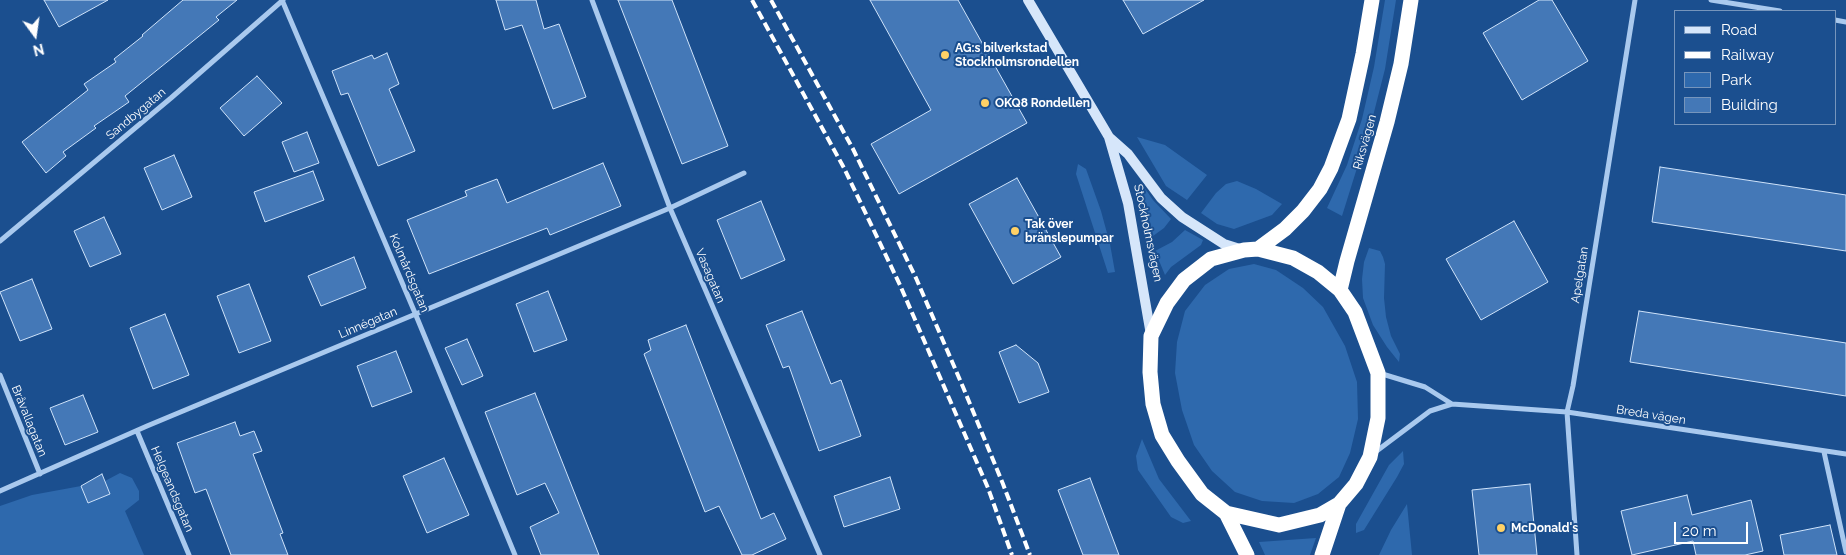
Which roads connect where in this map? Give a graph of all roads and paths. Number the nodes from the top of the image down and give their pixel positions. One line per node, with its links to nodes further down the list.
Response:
1 (282, 0): 12 (street, Sandbygatan); 15 (street, Kolmårdsgatan)
2 (592, 0): 11 (street, Vasagatan)
3 (1028, 0): 9 (main road, Stockholmsvägen)
4 (1372, 0): 13 (highway, Riksvägen)
5 (1411, 0): 14 (highway, Riksvägen)
6 (1635, 0): 20 (street, Apelgatan)
7 (1711, 0): 8 (street)
8 (1774, 10)
9 (1109, 137): 13 (main road, Stockholmsvägen); 16 (main road, Stockholmsvägen)
10 (744, 172): 11 (street, Linnégatan)
11 (670, 208): 15 (street, Linnégatan); 32 (street, Vasagatan)
12 (0, 241)
13 (1251, 250): 14 (highway); 16 (highway)
14 (1340, 290): 17 (highway)
15 (416, 314): 21 (street, Linnégatan); 31 (street, Kolmårdsgatan)
16 (1152, 336): 28 (highway)
17 (1378, 373): 19 (street, Breda vägen); 24 (highway)
18 (0, 375): 25 (street, Bråvallagatan)
19 (1452, 404): 20 (street, Breda vägen); 24 (street, Breda vägen)
20 (1567, 412): 22 (street, Breda vägen); 35 (street, Apelgatan)
21 (137, 430): 25 (street, Linnégatan); 30 (street, Helgeandsgatan)
22 (1824, 452): 23 (street, Breda vägen); 29 (street)
23 (1846, 454)
24 (1370, 457): 27 (highway)
25 (40, 474): 26 (street, Linnégatan)
26 (0, 491)
27 (1339, 504): 28 (highway); 34 (highway)
28 (1226, 513): 33 (highway)
29 (1846, 552)
30 (189, 555)
31 (515, 555)
32 (820, 555)
33 (1247, 555)
34 (1322, 555)
35 (1578, 555)

